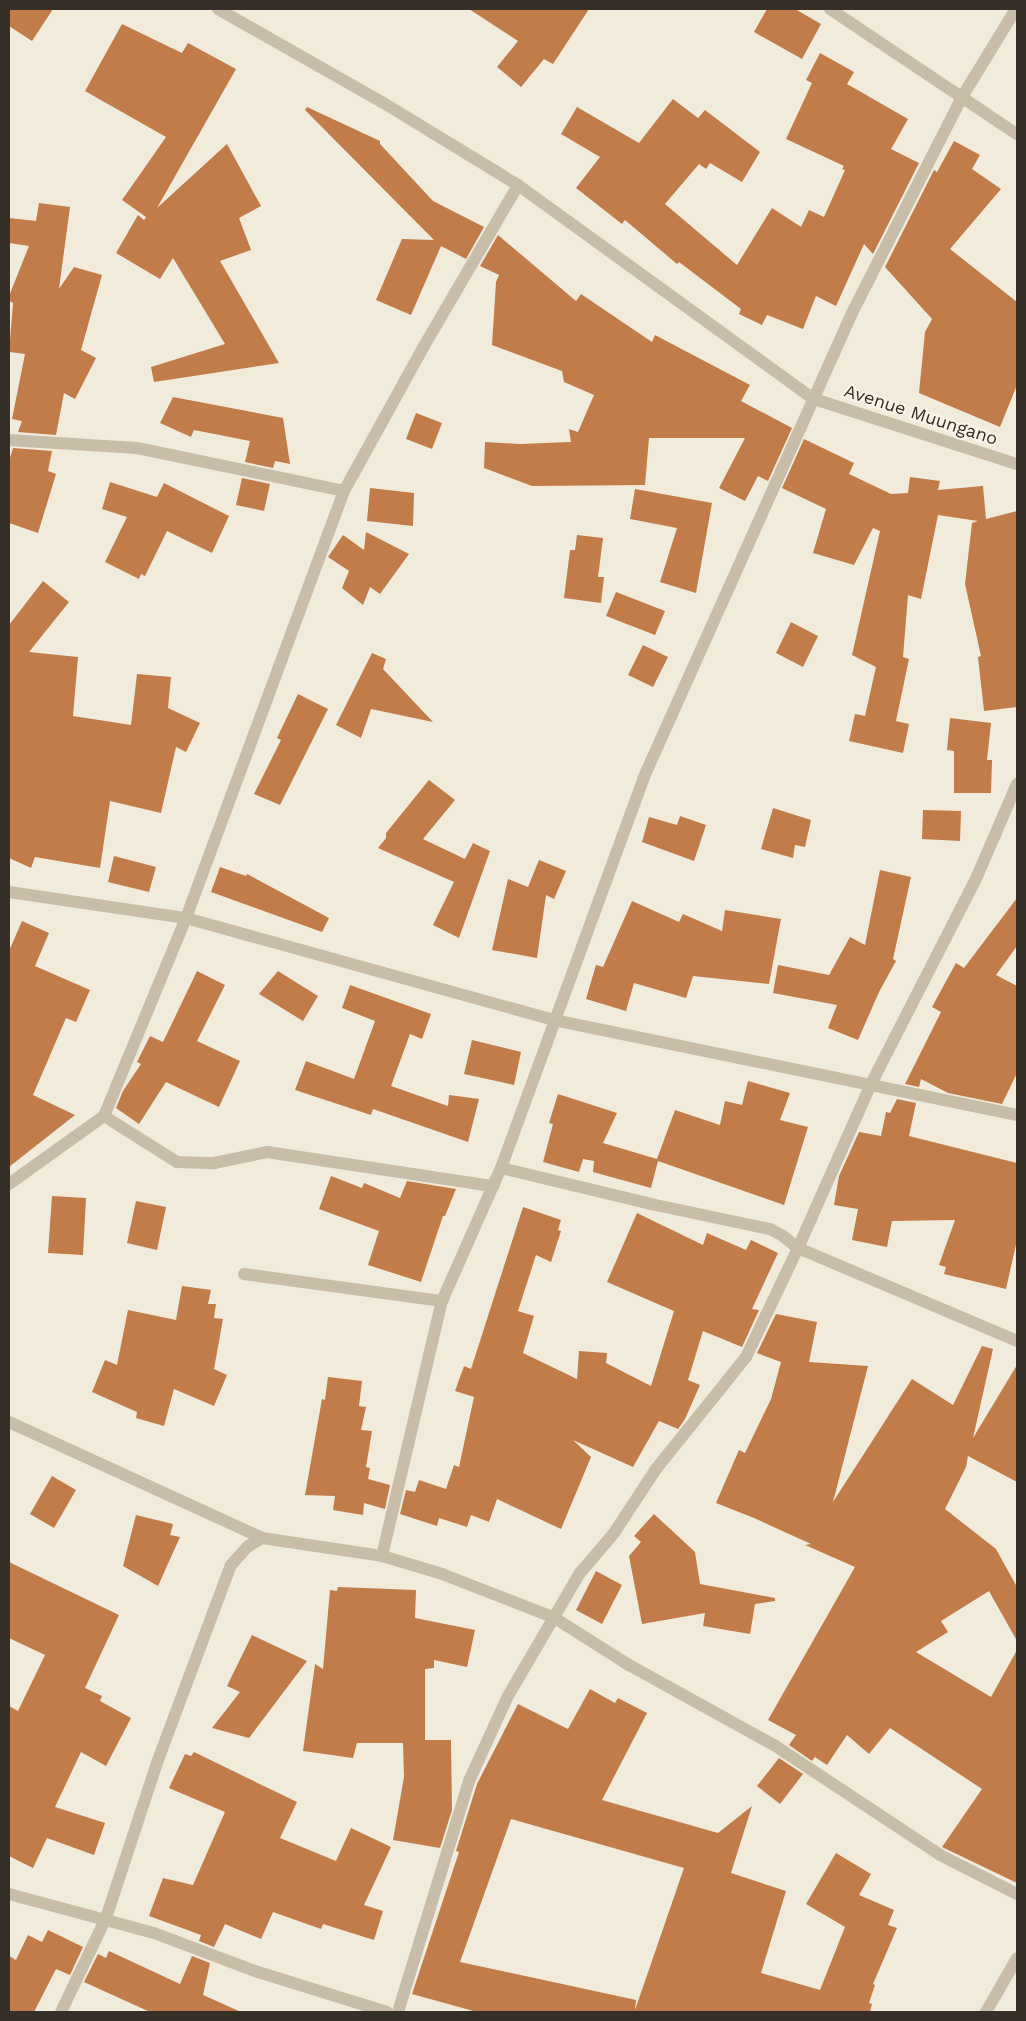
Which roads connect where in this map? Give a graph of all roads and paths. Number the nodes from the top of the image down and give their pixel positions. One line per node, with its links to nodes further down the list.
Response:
1 (218, 9): 6 (street, Avenue Muungano)
2 (830, 9): 4 (street)
3 (1016, 9): 4 (street)
4 (962, 97): 5 (street); 7 (street)
5 (1017, 134)
6 (518, 185): 7 (street, Avenue Muungano); 10 (street)
7 (814, 398): 9 (street, Avenue Muungano); 14 (street)
8 (9, 440): 10 (street)
9 (1017, 464)
10 (344, 491): 13 (street)
11 (1017, 784): 15 (street)
12 (9, 892): 13 (street)
13 (186, 918): 14 (street); 17 (street)
14 (554, 1020): 15 (street); 18 (street)
15 (871, 1084): 16 (street); 21 (street)
16 (1017, 1114)
17 (104, 1116): 19 (street); 20 (street)
18 (501, 1168): 20 (street); 21 (street)
19 (9, 1184)
20 (493, 1186): 23 (street)
21 (798, 1248): 24 (street); 28 (street)
22 (244, 1274): 23 (street)
23 (442, 1301): 27 (street)
24 (1017, 1341)
25 (9, 1422): 26 (street)
26 (262, 1538): 27 (street); 31 (street)
27 (382, 1556): 28 (street)
28 (552, 1617): 30 (street); 35 (street)
29 (9, 1894): 31 (street)
30 (1017, 1894)
31 (106, 1918): 33 (street); 34 (street)
32 (1017, 1958): 36 (street)
33 (61, 2012)
34 (387, 2012)
35 (398, 2012)
36 (986, 2012)

